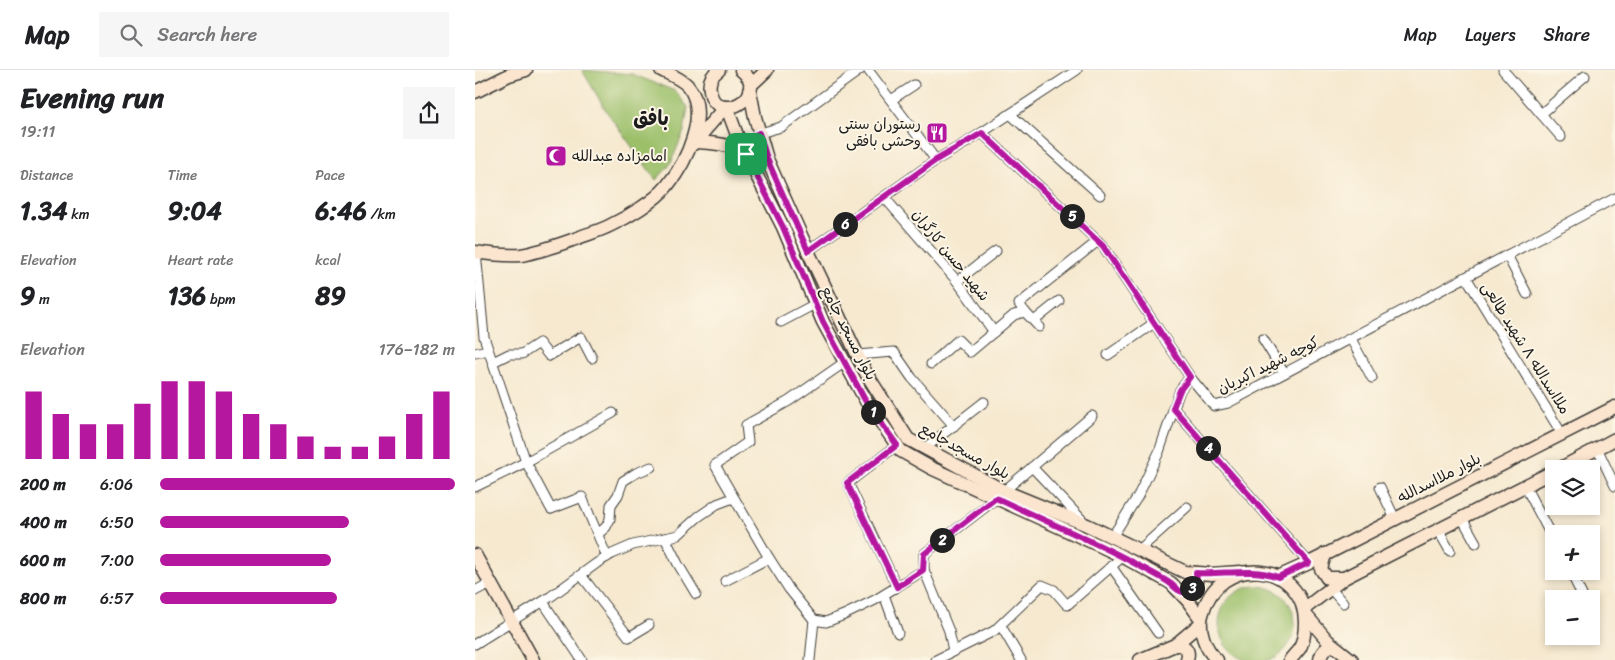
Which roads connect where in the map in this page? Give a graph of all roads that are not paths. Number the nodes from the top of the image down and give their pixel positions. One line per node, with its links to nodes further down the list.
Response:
1 (500, 70): 14 (main road)
2 (526, 70): 14 (main road)
3 (661, 70): 22 (main road)
4 (719, 70): 16 (main road)
5 (741, 70): 13 (main road, بلوار مسجدجامع)
6 (767, 70): 13 (main road)
7 (860, 70): 19 (street)
8 (868, 70): 15 (street)
9 (1077, 70): 17 (street)
10 (1503, 70): 18 (street)
11 (1585, 76): 18 (street)
12 (914, 85): 15 (street)
13 (750, 88): 16 (main road); 19 (main road, بلوار مسجدجامع)
14 (480, 89)
15 (891, 100): 24 (street)
16 (726, 107): 22 (main road); 23 (main road, بلوار مسجد جامع)
17 (1010, 114): 20 (street); 25 (street)
18 (1541, 114): 21 (street)
19 (759, 133): 23 (main road); 29 (main road, بلوار مسجدجامع)
20 (982, 133): 24 (street); 28 (street)
21 (1561, 137)
22 (692, 146): 23 (main road); 31 (main road)
23 (743, 148): 37 (main road, بلوار مسجد جامع)
24 (936, 160): 26 (street)
25 (1101, 194)
26 (884, 197): 29 (street); 34 (street, شهید حسن کارگران)
27 (1615, 198): 32 (street, کوچه شهید اکبریان)
28 (1098, 241): 38 (street); 40 (street)
29 (808, 251): 46 (main road, بلوار مسجدجامع)
30 (996, 251): 34 (street)
31 (476, 252): 44 (street)
32 (1507, 255): 33 (street, کوچه شهید اکبریان); 35 (street)
33 (1466, 277): 42 (street, کوچه شهید اکبریان); 61 (street, ملااسدالله ۸ شهید طالعی)
34 (957, 281): 41 (street, شهید حسن کارگران)
35 (1527, 294)
36 (1059, 301): 38 (street)
37 (815, 304): 39 (street); 50 (main road, بلوار مسجد جامع)
38 (1025, 312): 41 (street)
39 (781, 322)
40 (1154, 323): 47 (street); 53 (street)
41 (994, 332): 51 (street)
42 (1351, 338): 52 (street, کوچه شهید اکبریان); 54 (street)
43 (1263, 339): 52 (street)
44 (488, 350): 45 (street); 49 (street)
45 (475, 353)
46 (857, 355): 60 (street); 64 (main road, بلوار مسجدجامع)
47 (1108, 355)
48 (592, 358): 49 (street)
49 (493, 362): 67 (street)
50 (845, 362): 63 (main road, بلوار مسجد جامع); 76 (street)
51 (931, 364)
52 (1284, 373): 53 (street, کوچه شهید اکبریان)
53 (1190, 377): 57 (street)
54 (1372, 378)
55 (984, 402): 60 (street)
56 (1615, 407): 61 (main road, بلوار ملااسدالله)
57 (1173, 408): 84 (street); 94 (street)
58 (613, 413): 67 (street)
59 (1092, 416): 69 (street)
60 (954, 426): 64 (street)
61 (1562, 434): 79 (main road, بلوار ملااسدالله)
62 (1615, 439): 65 (main road)
63 (897, 445): 75 (main road, بلوار مسجد جامع); 104 (street)
64 (925, 448): 75 (main road, بلوار مسجدجامع)
65 (1597, 448): 66 (main road); 73 (street)
66 (1575, 460)
67 (526, 462): 74 (street); 83 (street)
68 (651, 467): 83 (street)
69 (1032, 467): 75 (street); 80 (street)
70 (1545, 476): 72 (main road)
71 (1380, 486): 79 (street)
72 (1525, 486): 78 (main road); 81 (street)
73 (1615, 486)
74 (475, 487)
75 (1000, 495): 80 (main road, بلوار مسجدجامع); 92 (main road, بلوار مسجد جامع); 96 (street)
76 (733, 498): 85 (street); 93 (street)
77 (1187, 507): 87 (street)
78 (1462, 518): 82 (main road); 86 (street)
79 (1395, 519): 89 (main road, بلوار ملااسدالله)
80 (1087, 524): 84 (main road, بلوار مسجدجامع)
81 (1546, 525)
82 (1438, 530): 88 (street); 101 (main road)
83 (598, 534): 91 (street)
84 (1112, 537): 87 (main road, بلوار مسجدجامع)
85 (665, 538): 91 (street); 108 (street)
86 (1476, 543)
87 (1139, 550): 98 (main road, بلوار مسجدجامع)
88 (1451, 551)
89 (1325, 554): 94 (main road, بلوار ملااسدالله); 101 (main road)
90 (475, 555): 103 (main road)
91 (607, 557): 99 (street)
92 (1122, 557): 95 (street); 106 (main road, بلوار مسجد جامع)
93 (769, 558): 102 (street); 113 (street)
94 (1309, 563): 100 (main road, بلوار ملااسدالله)
95 (1111, 566): 117 (street); 119 (street)
96 (923, 570): 104 (street); 123 (street)
97 (1240, 572): 98 (main road, بلوار مسجدجامع); 100 (main road, بلوار مسجدجامع); 114 (main road)
98 (1196, 573): 106 (main road)
99 (581, 574): 110 (street); 116 (street)
100 (1278, 577): 112 (main road)
101 (1344, 578): 105 (main road)
102 (725, 581)
103 (490, 583): 107 (street); 115 (main road)
104 (897, 587): 109 (street)
105 (1331, 589): 111 (street); 112 (main road)
106 (1178, 590): 114 (main road, بلوار مسجد جامع)
107 (475, 591)
108 (696, 594)
109 (884, 595): 113 (street); 118 (street)
110 (543, 602): 115 (street); 125 (street)
111 (1343, 603)
112 (1304, 612): 122 (main road); 132 (main road)
113 (814, 620): 126 (street)
114 (1200, 621): 121 (main road); 131 (main road)
115 (513, 622): 120 (street); 124 (main road)
116 (649, 625)
117 (1001, 626): 123 (street); 128 (street)
118 (898, 633)
119 (1158, 633)
120 (475, 644)
121 (1175, 645): 129 (main road); 130 (main road)
122 (1332, 645): 133 (main road); 134 (main road)
123 (953, 650): 127 (street)
124 (533, 660)
125 (582, 660)
126 (810, 660)
127 (936, 660)
128 (1021, 660)
129 (1140, 660)
130 (1187, 660)
131 (1217, 660)
132 (1290, 660)
133 (1320, 660)
134 (1352, 660)

